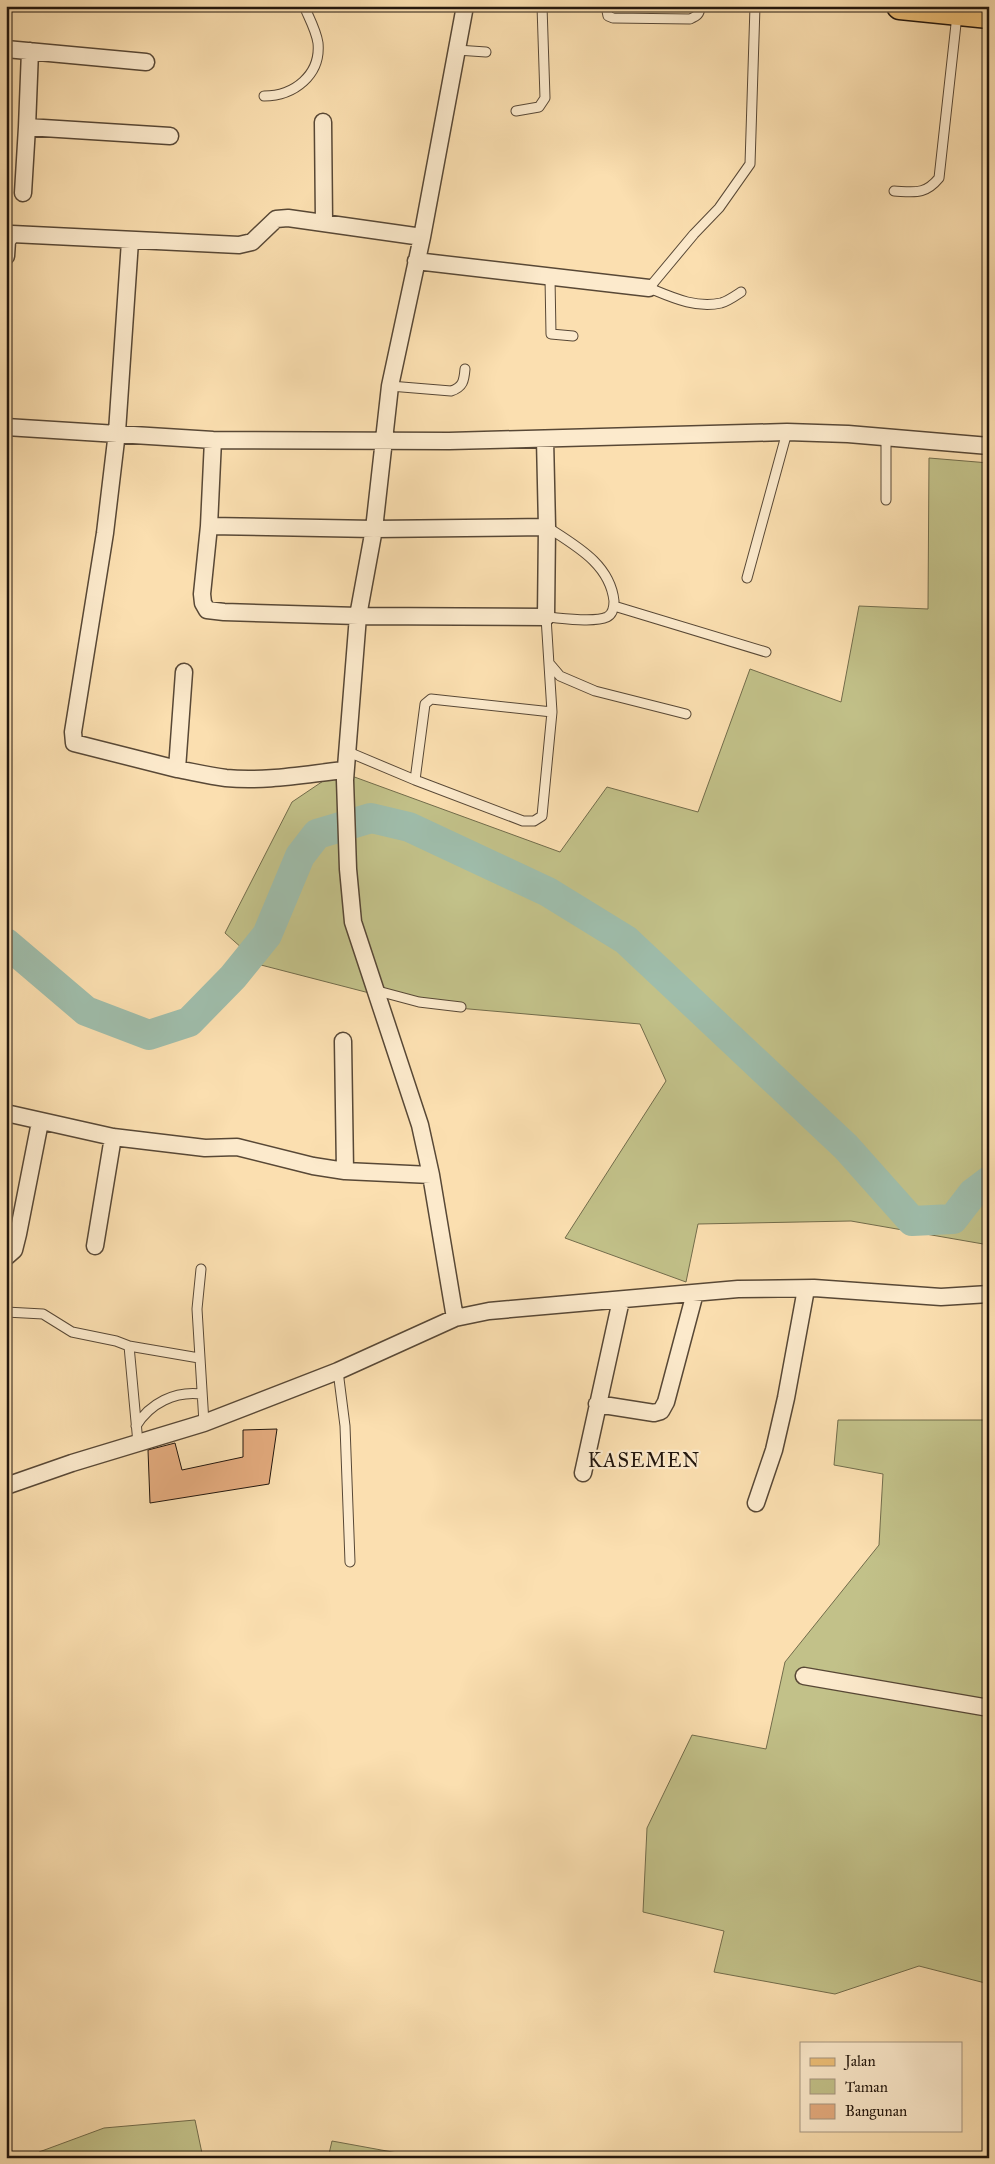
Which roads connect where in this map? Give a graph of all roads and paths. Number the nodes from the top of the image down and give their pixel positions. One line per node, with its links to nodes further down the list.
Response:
1 (304, 6): 15 (lane)
2 (464, 6): 11 (street)
3 (542, 6): 16 (lane)
4 (606, 6): 5 (lane)
5 (700, 6)
6 (754, 6): 28 (lane)
7 (900, 6): 8 (main road)
8 (958, 12): 9 (main road); 20 (lane)
9 (989, 15)
10 (6, 49): 12 (street)
11 (456, 50): 13 (lane); 23 (street)
12 (30, 51): 14 (street); 18 (street)
13 (486, 52)
14 (146, 62)
15 (264, 96)
16 (516, 111)
17 (323, 122): 22 (street)
18 (27, 127): 19 (street); 21 (street)
19 (170, 136)
20 (894, 191)
21 (23, 193)
22 (324, 222): 23 (street); 24 (street)
23 (422, 237): 26 (street)
24 (130, 241): 25 (street); 34 (street)
25 (6, 256)
26 (416, 261): 27 (street); 32 (street)
27 (550, 278): 28 (street); 30 (lane)
28 (649, 288): 29 (lane)
29 (741, 292)
30 (572, 336)
31 (465, 369): 32 (lane)
32 (390, 386): 39 (street)
33 (6, 427): 34 (street)
34 (117, 432): 38 (street); 55 (street)
35 (787, 432): 36 (street); 37 (street); 45 (lane)
36 (886, 438): 40 (street); 41 (lane)
37 (545, 439): 39 (street); 43 (street)
38 (213, 440): 39 (street); 42 (street)
39 (382, 440): 44 (street)
40 (989, 446)
41 (886, 500)
42 (209, 526): 44 (street); 47 (street)
43 (547, 527): 44 (street); 46 (lane); 48 (street)
44 (374, 529): 47 (street)
45 (747, 578)
46 (614, 606): 48 (lane); 49 (lane)
47 (358, 616): 48 (street); 54 (street)
48 (546, 617): 50 (lane)
49 (766, 652)
50 (549, 663): 52 (lane); 53 (lane)
51 (184, 672): 55 (street)
52 (552, 712): 57 (lane); 57 (lane)
53 (686, 714)
54 (346, 750): 56 (street); 57 (lane)
55 (177, 769): 56 (street)
56 (345, 775): 58 (street)
57 (415, 780)
58 (374, 990): 59 (lane); 65 (street)
59 (461, 1008)
60 (344, 1041): 64 (street)
61 (6, 1113): 62 (street)
62 (40, 1122): 63 (street); 67 (street)
63 (113, 1138): 64 (street); 66 (street)
64 (345, 1171): 65 (street)
65 (431, 1175): 74 (street)
66 (96, 1246)
67 (6, 1257)
68 (201, 1269): 76 (lane)
69 (806, 1289): 70 (street); 71 (street); 85 (street)
70 (694, 1293): 72 (street); 79 (street)
71 (989, 1294)
72 (620, 1300): 74 (street); 79 (street)
73 (6, 1312): 75 (lane)
74 (455, 1318): 77 (street)
75 (129, 1346): 76 (lane); 81 (lane)
76 (199, 1358): 78 (lane)
77 (338, 1371): 80 (street); 86 (lane)
78 (202, 1394): 80 (lane); 81 (lane)
79 (597, 1404): 83 (street)
80 (204, 1423): 82 (street)
81 (136, 1427): 82 (lane)
82 (138, 1443): 84 (street)
83 (583, 1473)
84 (6, 1486)
85 (756, 1503)
86 (350, 1562)
87 (804, 1676): 88 (street)
88 (989, 1708)

